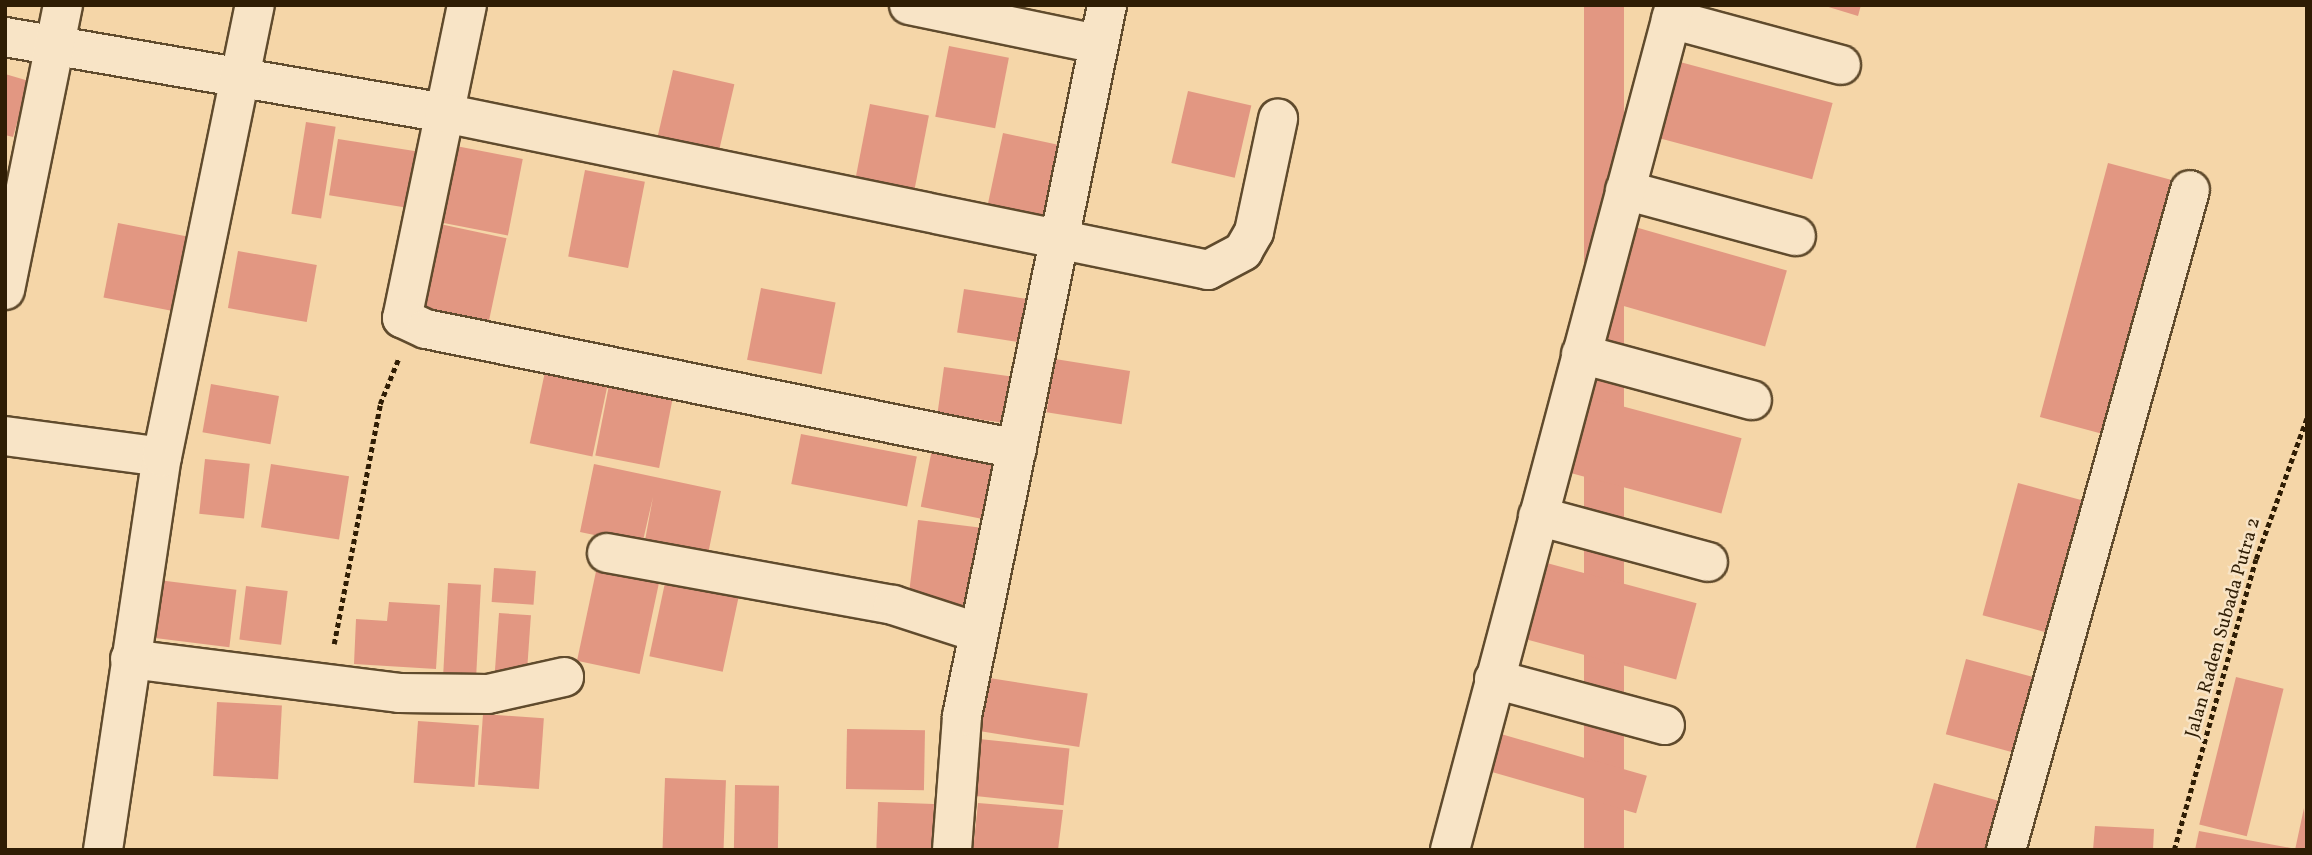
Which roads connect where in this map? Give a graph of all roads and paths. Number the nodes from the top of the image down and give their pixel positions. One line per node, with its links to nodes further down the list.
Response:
1 (63, 5): 9 (street)
2 (256, 5): 11 (street)
3 (467, 5): 12 (street)
4 (909, 5): 8 (street)
5 (1107, 5): 8 (street)
6 (1673, 12): 10 (street); 14 (street)
7 (5, 37): 9 (street)
8 (1098, 44): 17 (street)
9 (55, 45): 11 (street); 18 (street)
10 (1841, 65)
11 (243, 79): 12 (street); 25 (street)
12 (444, 113): 17 (street); 19 (street)
13 (1278, 119): 17 (street)
14 (1625, 190): 16 (street); 20 (street)
15 (2190, 190): 38 (street)
16 (1796, 236)
17 (1060, 237): 24 (street)
18 (5, 290)
19 (418, 327): 24 (street); 33 (path)
20 (1581, 354): 21 (street); 26 (street)
21 (1752, 400)
22 (2307, 417): 39 (path, Jalan Raden Subada Putra 2)
23 (5, 436): 25 (street)
24 (1017, 449): 29 (street)
25 (162, 457): 30 (street)
26 (1538, 516): 28 (street); 32 (street)
27 (607, 553): 29 (street)
28 (1708, 562)
29 (979, 633): 36 (street)
30 (130, 659): 33 (street); 35 (street)
31 (564, 677): 33 (street)
32 (1494, 679): 34 (street); 37 (street)
33 (332, 689)
34 (1665, 725)
35 (103, 850)
36 (952, 850)
37 (1450, 850)
38 (2006, 850)
39 (2174, 850)

